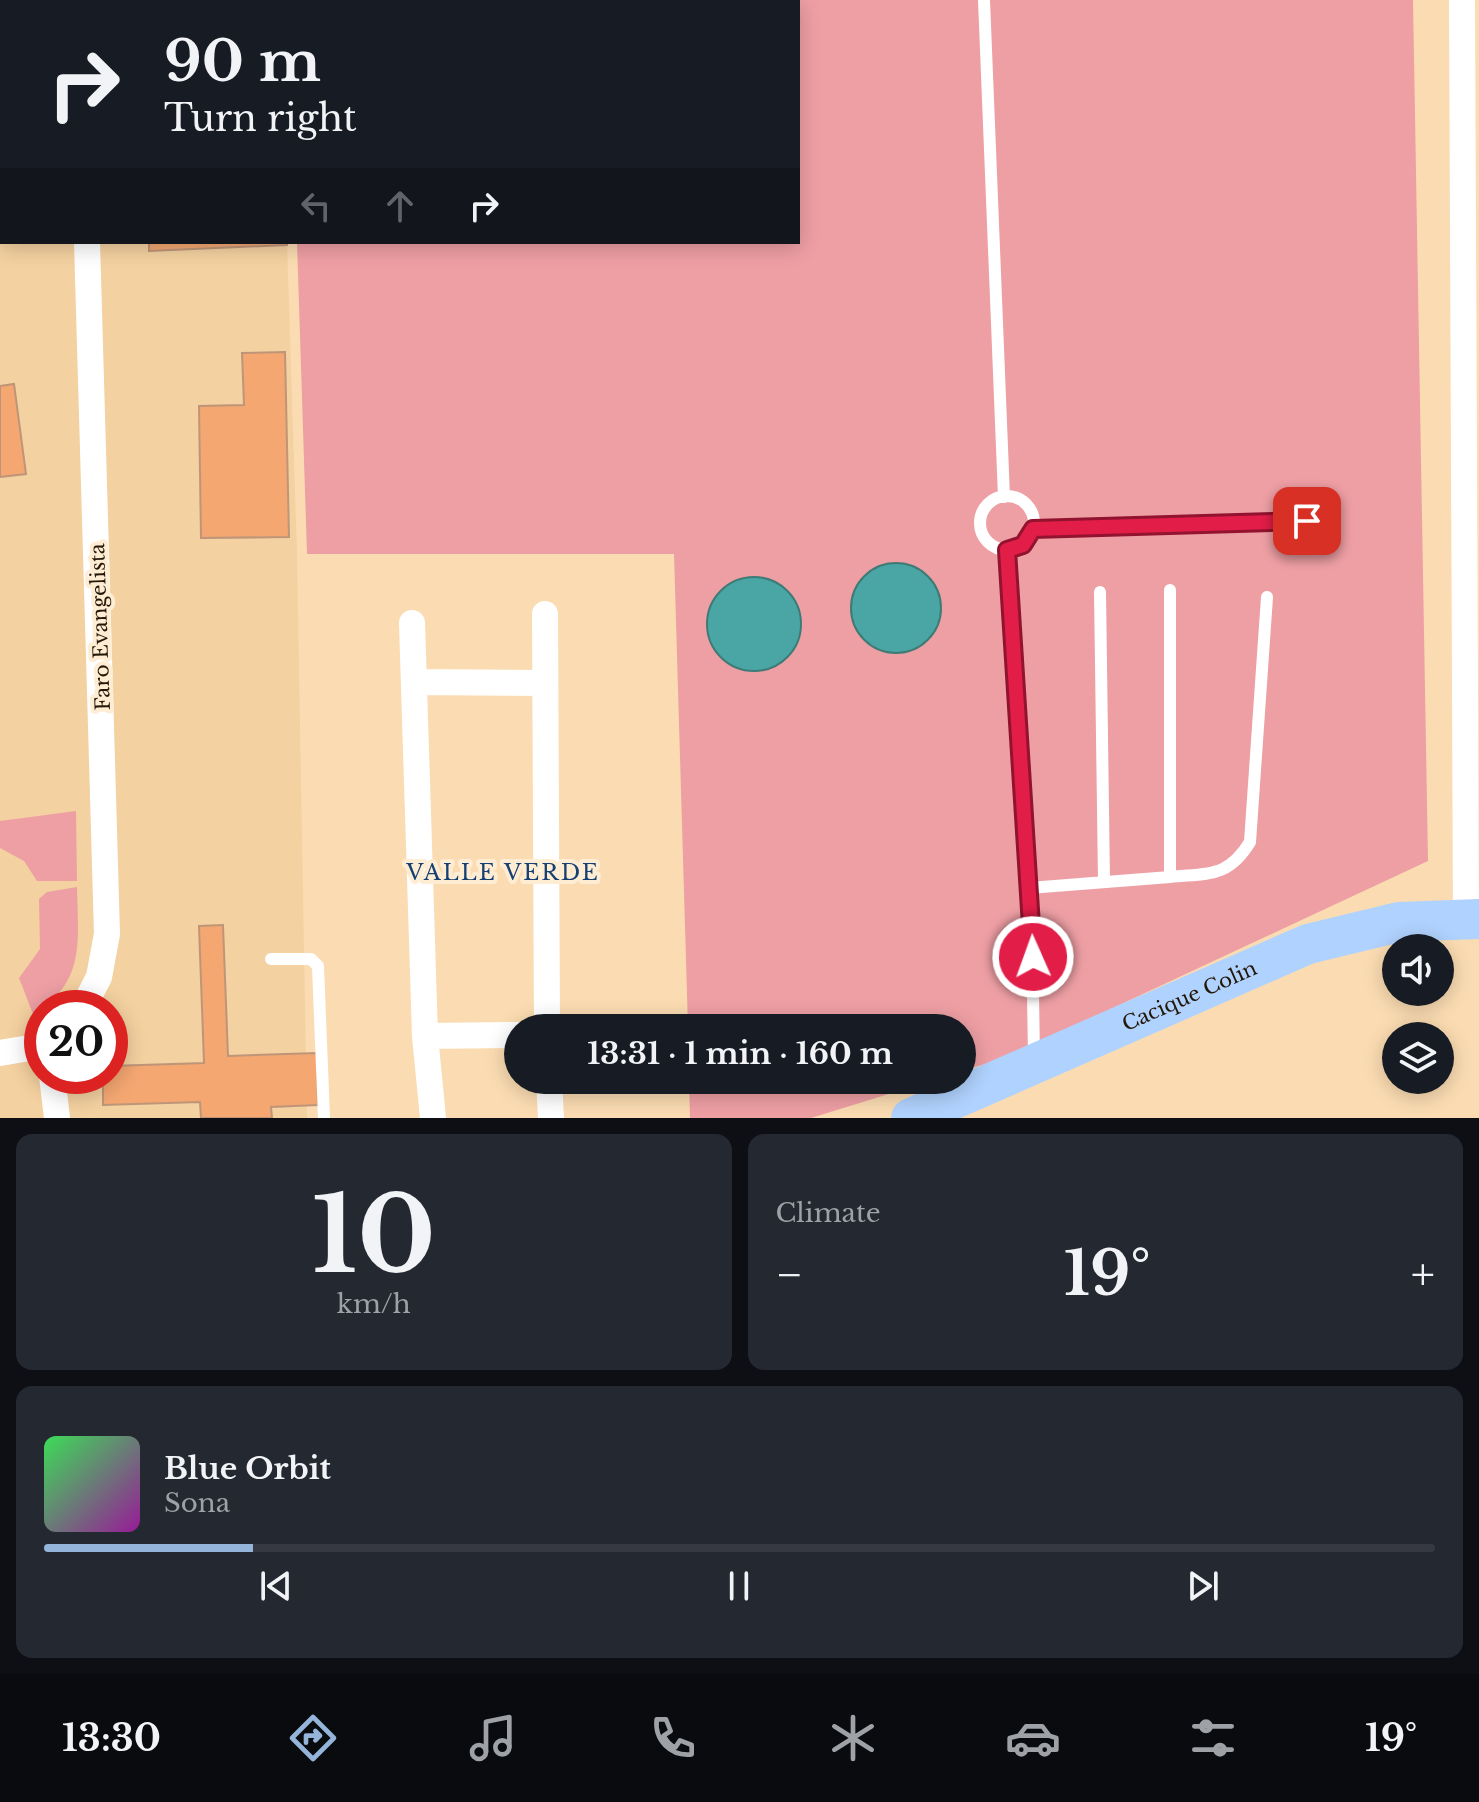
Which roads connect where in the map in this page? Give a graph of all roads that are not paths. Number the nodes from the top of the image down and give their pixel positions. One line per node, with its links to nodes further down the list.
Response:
1 (984, 0): 5 (lane)
2 (1462, 0): 3 (street)
3 (1470, 34): 19 (street)
4 (87, 244): 21 (street, Faro Evangelista)
5 (1004, 497): 7 (lane); 8 (lane)
6 (1307, 521): 7 (lane)
7 (1033, 529): 8 (lane)
8 (1007, 550): 18 (lane)
9 (1170, 590): 16 (lane)
10 (1100, 592): 17 (lane)
11 (1267, 597): 16 (lane)
12 (545, 614): 15 (street)
13 (412, 623): 14 (street)
14 (416, 682): 15 (street); 24 (street)
15 (544, 683): 22 (street)
16 (1170, 877): 17 (lane)
17 (1104, 881): 18 (lane)
18 (1029, 888): 27 (lane)
19 (1473, 919): 27 (main road, Cacique Colin)
20 (271, 959): 31 (lane)
21 (92, 990)
22 (547, 1014)
23 (504, 1035): 24 (street)
24 (425, 1036): 32 (street)
25 (24, 1049): 26 (street)
26 (0, 1053)
27 (1034, 1067): 34 (main road, Cacique Colin)
28 (54, 1094): 30 (street)
29 (550, 1094): 33 (street)
30 (57, 1118)
31 (324, 1118)
32 (433, 1118)
33 (551, 1118)
34 (911, 1118)

